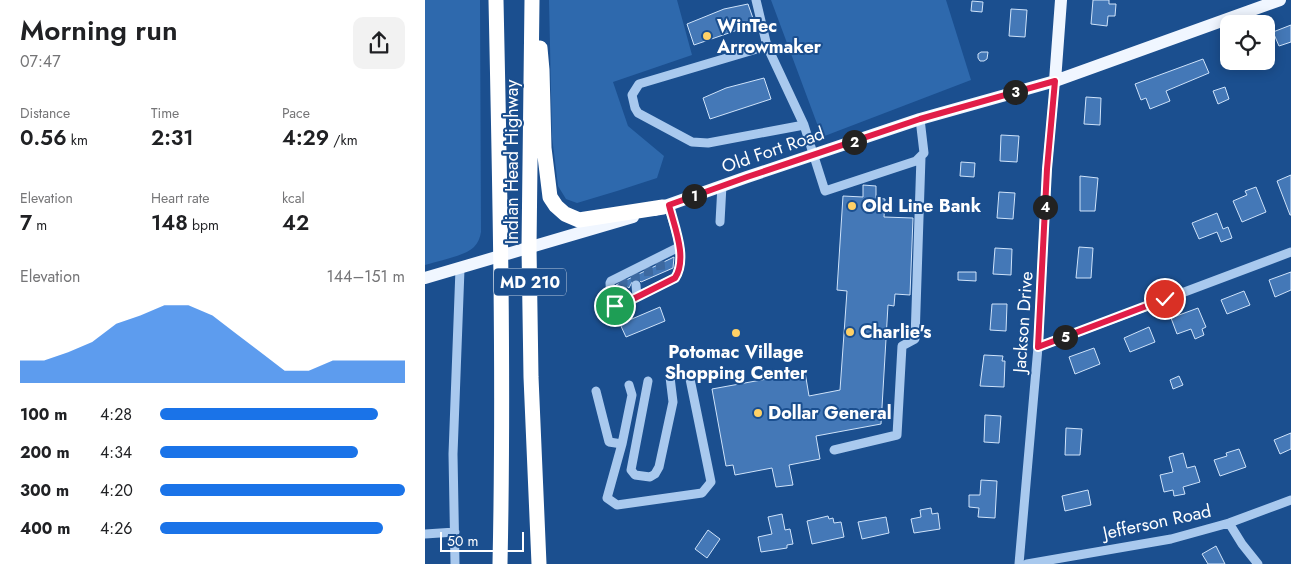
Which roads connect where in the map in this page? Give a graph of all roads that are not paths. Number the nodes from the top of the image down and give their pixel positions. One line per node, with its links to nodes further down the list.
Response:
1 (496, 0): 18 (highway, Indian Head Highway / MD 210)
2 (533, 0): 13 (highway); 15 (highway, Indian Head Highway / MD 210)
3 (756, 0): 6 (street)
4 (1061, 0): 7 (main road)
5 (1280, 0): 7 (main road, Old Fort Road)
6 (767, 46): 9 (street); 9 (street)
7 (1055, 81): 8 (main road, Old Fort Road); 29 (street, Jackson Drive)
8 (920, 119): 10 (main road, Old Fort Road); 11 (street)
9 (804, 125): 10 (street)
10 (813, 155): 11 (street); 12 (main road, Old Fort Road)
11 (921, 157): 36 (street)
12 (722, 186): 13 (main road, Old Fort Road); 14 (street)
13 (666, 206): 15 (main road, Old Fort Road); 16 (street)
14 (720, 222)
15 (529, 247): 18 (main road, Old Fort Road); 43 (highway, Indian Head Highway / MD 210)
16 (679, 247): 24 (street); 28 (street)
17 (1291, 252): 29 (street)
18 (502, 254): 19 (main road, Old Fort Road); 42 (highway, Indian Head Highway / MD 210)
19 (460, 269): 21 (main road, Old Fort Road); 39 (street)
20 (661, 273): 24 (street)
21 (425, 278)
22 (649, 279): 25 (street)
23 (636, 285): 27 (street)
24 (661, 285): 25 (street)
25 (649, 290): 27 (street)
26 (623, 291): 28 (street)
27 (637, 297): 28 (street)
28 (624, 303)
29 (1038, 347): 44 (street, Jackson Drive)
30 (689, 374): 35 (street)
31 (670, 377): 32 (street)
32 (648, 381)
33 (629, 385): 35 (street)
34 (596, 391): 35 (street)
35 (622, 444)
36 (834, 450)
37 (1291, 500): 38 (street, Jefferson Road)
38 (1229, 523): 45 (street, Jefferson Road); 46 (street)
39 (455, 532): 40 (street); 41 (street)
40 (425, 534)
41 (455, 564)
42 (500, 564)
43 (539, 564)
44 (1019, 564)
45 (1027, 564)
46 (1258, 564)

